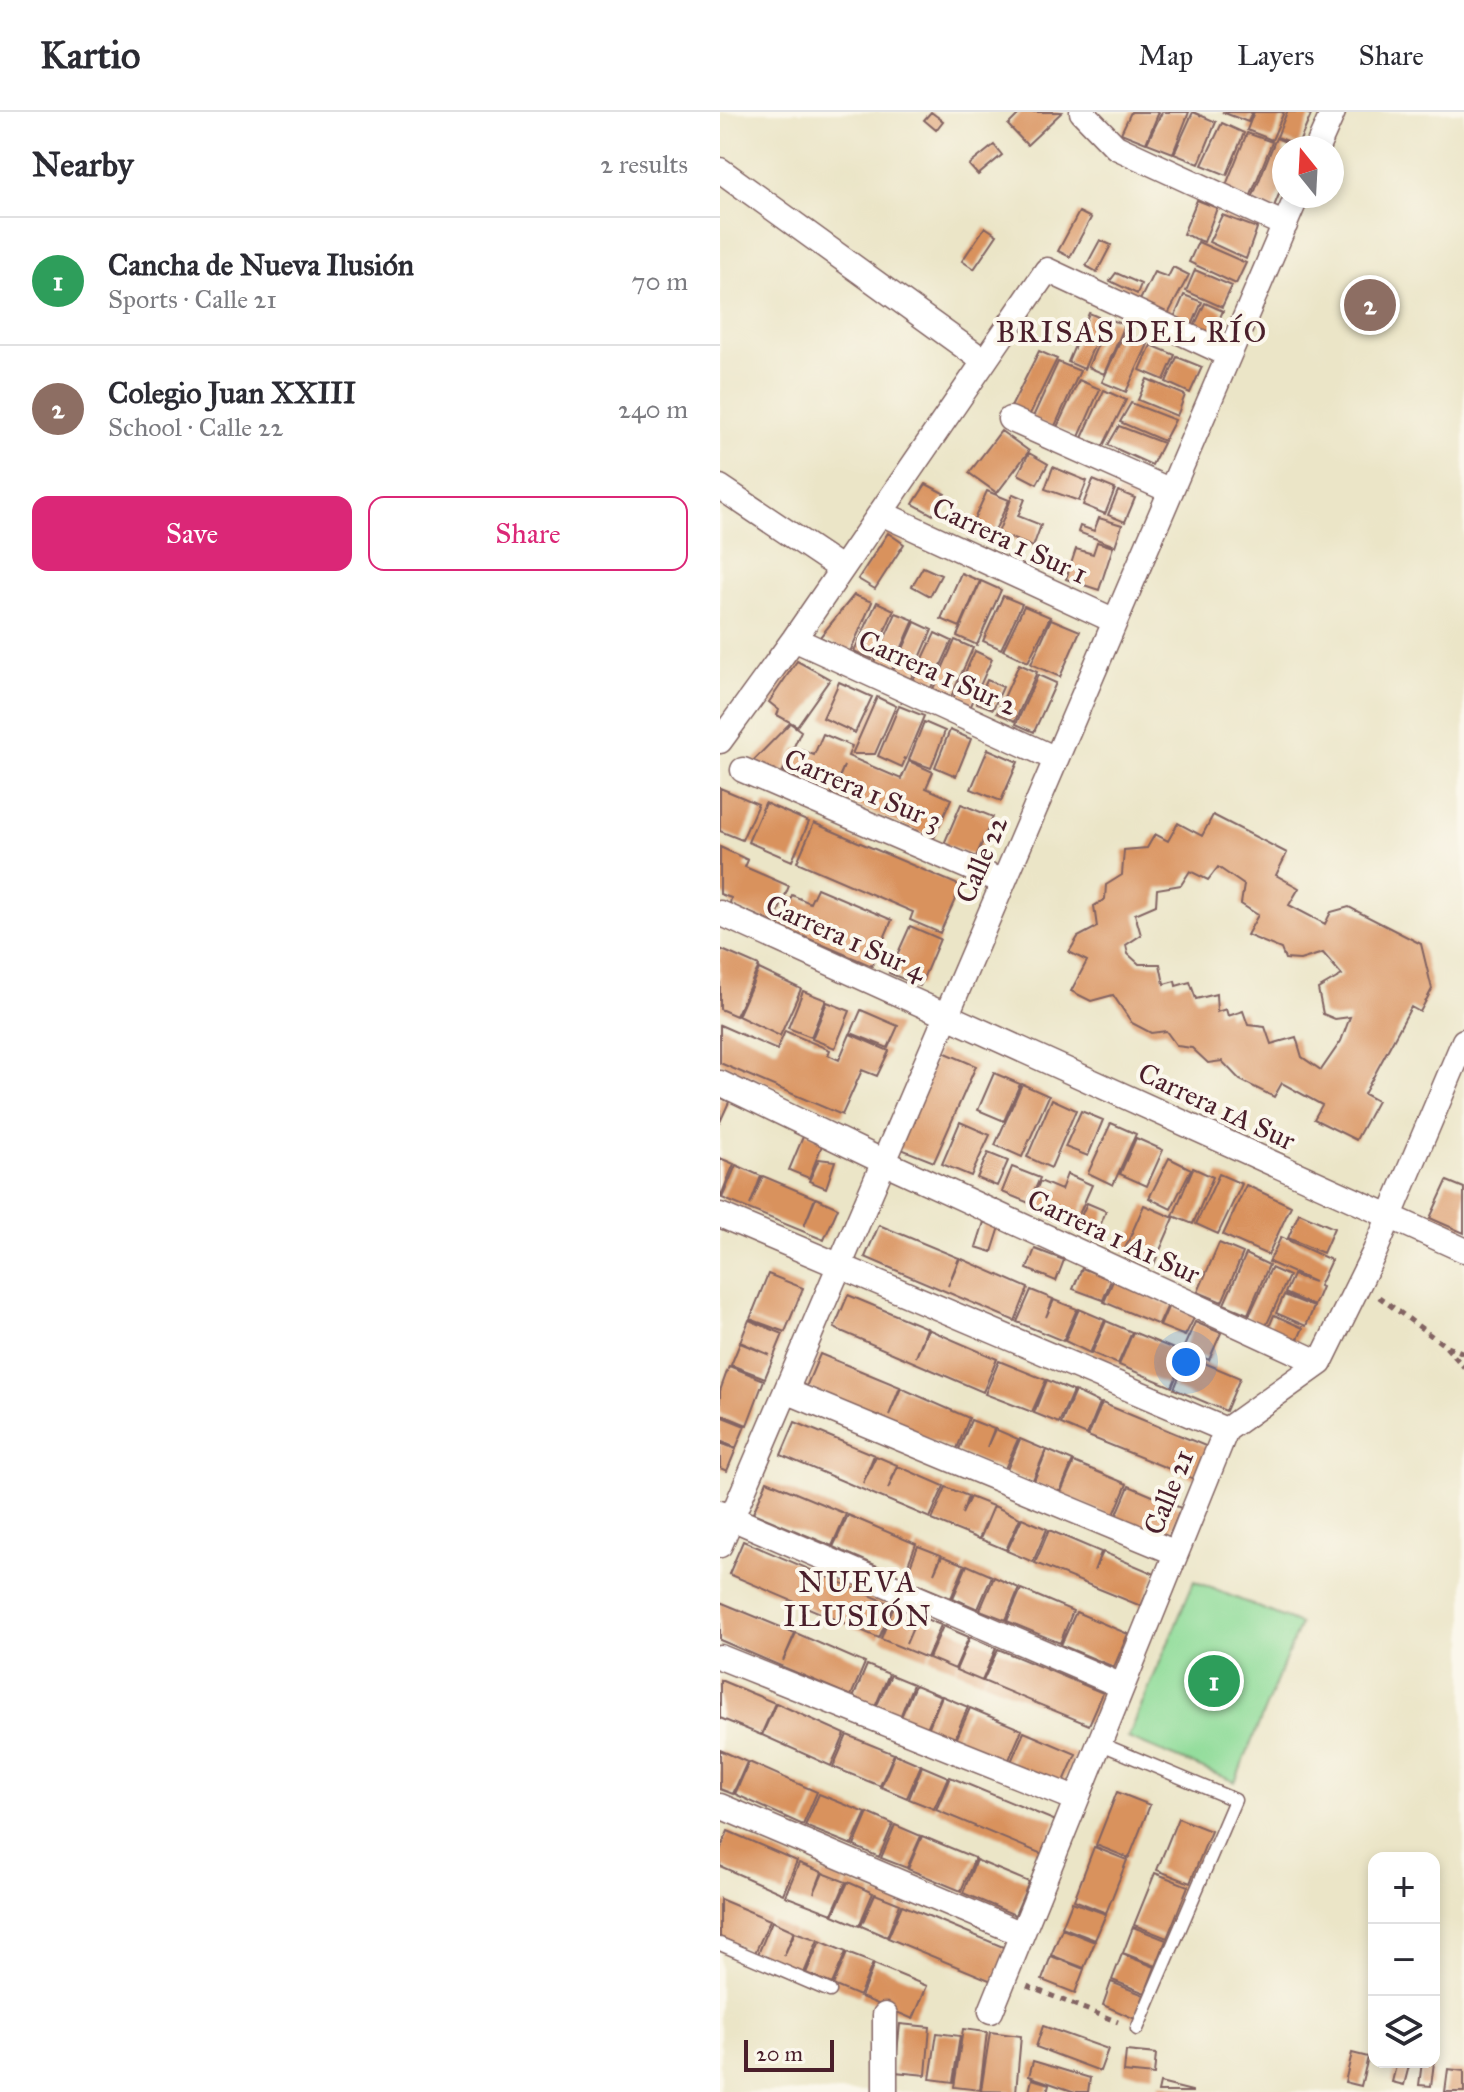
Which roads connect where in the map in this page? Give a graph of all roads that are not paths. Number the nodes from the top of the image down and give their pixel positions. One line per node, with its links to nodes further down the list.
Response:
1 (1082, 112): 6 (street)
2 (1333, 112): 3 (street)
3 (1322, 136)
4 (720, 170): 8 (street)
5 (1292, 208): 6 (street, Calle 22)
6 (1285, 225): 7 (street, Calle 22)
7 (1229, 355): 8 (street); 11 (street, Calle 22)
8 (984, 361): 12 (street)
9 (1010, 419): 11 (street)
10 (720, 487): 13 (street)
11 (1171, 491): 14 (street, Calle 22)
12 (881, 513): 13 (street); 14 (street, Carrera 1 Sur 1)
13 (842, 569): 15 (street)
14 (1115, 621): 17 (street, Calle 22)
15 (794, 639): 16 (street); 17 (street, Carrera 1 Sur 2)
16 (720, 741)
17 (1056, 759): 19 (street, Calle 22)
18 (743, 770): 19 (street, Carrera 1 Sur 3)
19 (1003, 882): 21 (street, Calle 22)
20 (720, 913): 21 (street, Carrera 1 Sur 4)
21 (947, 1015): 24 (street, Calle 22); 26 (street, Carrera 1A Sur)
22 (1464, 1041): 26 (street, Calle 21)
23 (720, 1083): 24 (street, Carrera 1 A1 Sur)
24 (884, 1162): 28 (street, Calle 22); 29 (street, Carrera 1 A1 Sur)
25 (720, 1215): 28 (street)
26 (1390, 1218): 27 (street, Carrera 1A Sur); 29 (street, Calle 21)
27 (1464, 1250)
28 (840, 1265): 30 (street, Calle 22); 31 (street)
29 (1320, 1363): 31 (street, Calle 21)
30 (786, 1391): 32 (street, Calle 22); 34 (street)
31 (1226, 1430): 34 (street, Calle 21)
32 (726, 1515): 33 (street, Calle 22); 36 (street)
33 (720, 1545)
34 (1176, 1553): 36 (street, Calle 21)
35 (720, 1657): 38 (street)
36 (1122, 1686): 37 (street, Calle 21)
37 (1099, 1743): 38 (street, Calle 21); 45 (lane)
38 (1075, 1799): 40 (street, Calle 21)
39 (720, 1806): 40 (street)
40 (1022, 1934): 43 (street, Calle 21)
41 (720, 1944): 42 (lane)
42 (830, 1991)
43 (991, 2011)
44 (885, 2015): 46 (street)
45 (1137, 2029)
46 (885, 2092)

